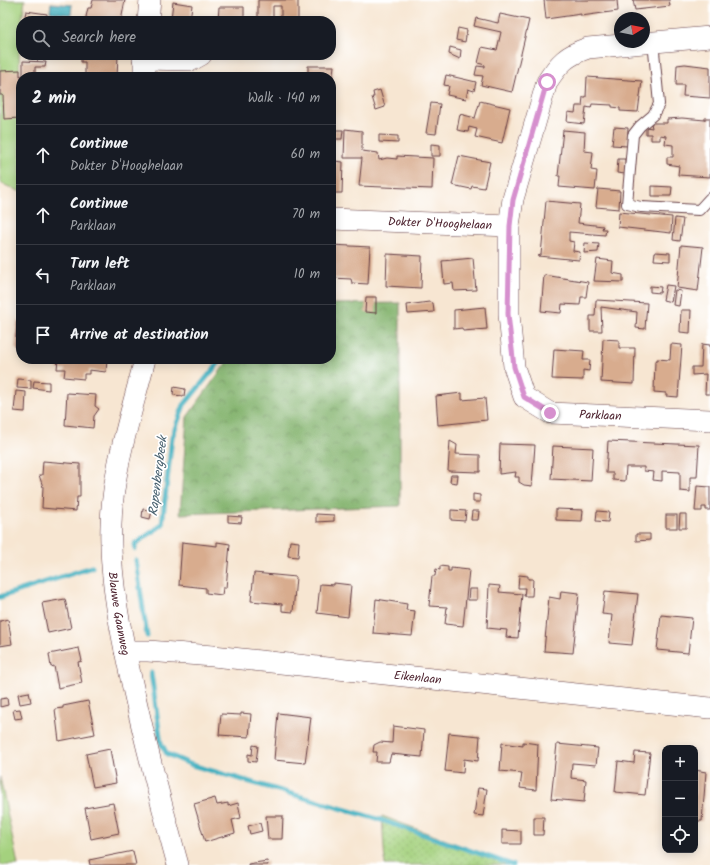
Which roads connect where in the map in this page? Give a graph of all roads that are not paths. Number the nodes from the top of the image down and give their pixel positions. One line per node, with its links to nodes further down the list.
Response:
1 (150, 0): 2 (street)
2 (148, 16)
3 (710, 37): 4 (street, Dokter D'Hooghelaan)
4 (653, 41): 7 (lane); 9 (street, Dokter D'Hooghelaan)
5 (192, 60): 6 (street)
6 (144, 64)
7 (710, 198)
8 (336, 219): 9 (street, Dokter D'Hooghelaan)
9 (510, 226): 11 (street, Parklaan)
10 (144, 364): 12 (street, Blauwe Gaanweg)
11 (710, 420)
12 (125, 651): 13 (street, Eikenlaan); 14 (street, Blauwe Gaanweg)
13 (710, 708)
14 (178, 865)

